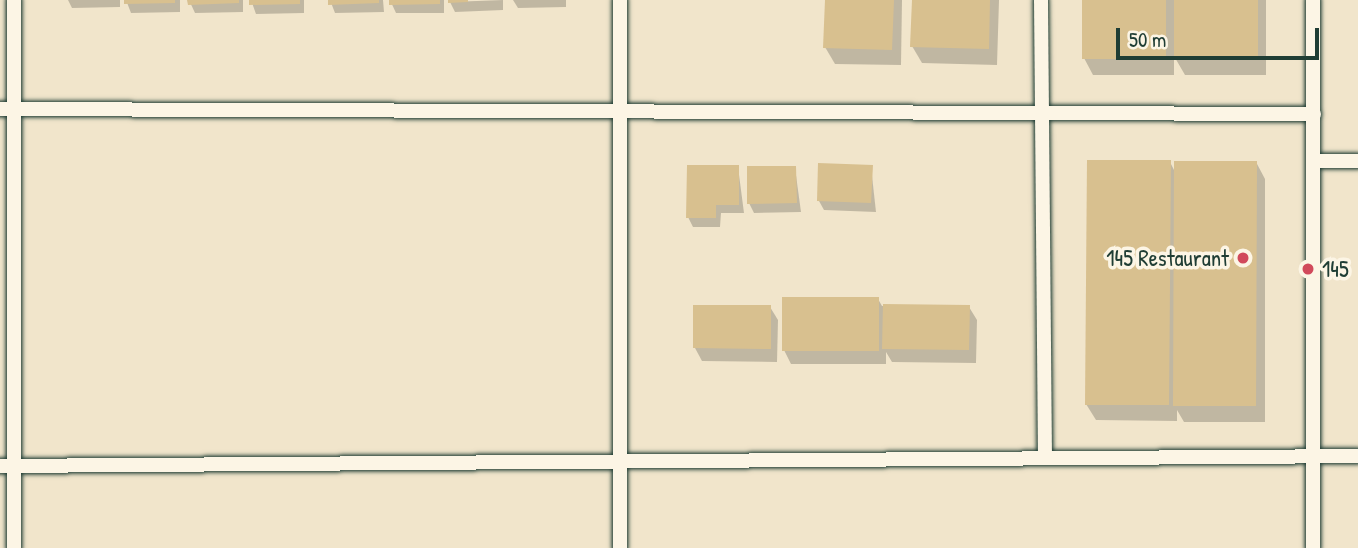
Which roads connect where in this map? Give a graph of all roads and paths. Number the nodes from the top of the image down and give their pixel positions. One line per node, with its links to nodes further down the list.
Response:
1 (14, 0): 5 (lane)
2 (620, 0): 6 (lane)
3 (1041, 0): 7 (lane)
4 (1314, 0): 8 (lane)
5 (7, 109): 6 (lane); 15 (lane)
6 (620, 111): 7 (lane); 14 (lane)
7 (1043, 113): 8 (lane); 13 (lane)
8 (1314, 114): 9 (lane)
9 (1314, 161): 10 (lane); 11 (lane)
10 (1358, 161)
11 (1313, 456): 12 (lane); 13 (lane); 18 (lane)
12 (1358, 456)
13 (1045, 458): 14 (lane)
14 (620, 461): 15 (lane); 17 (lane)
15 (7, 466): 16 (lane)
16 (14, 548)
17 (620, 548)
18 (1313, 548)

